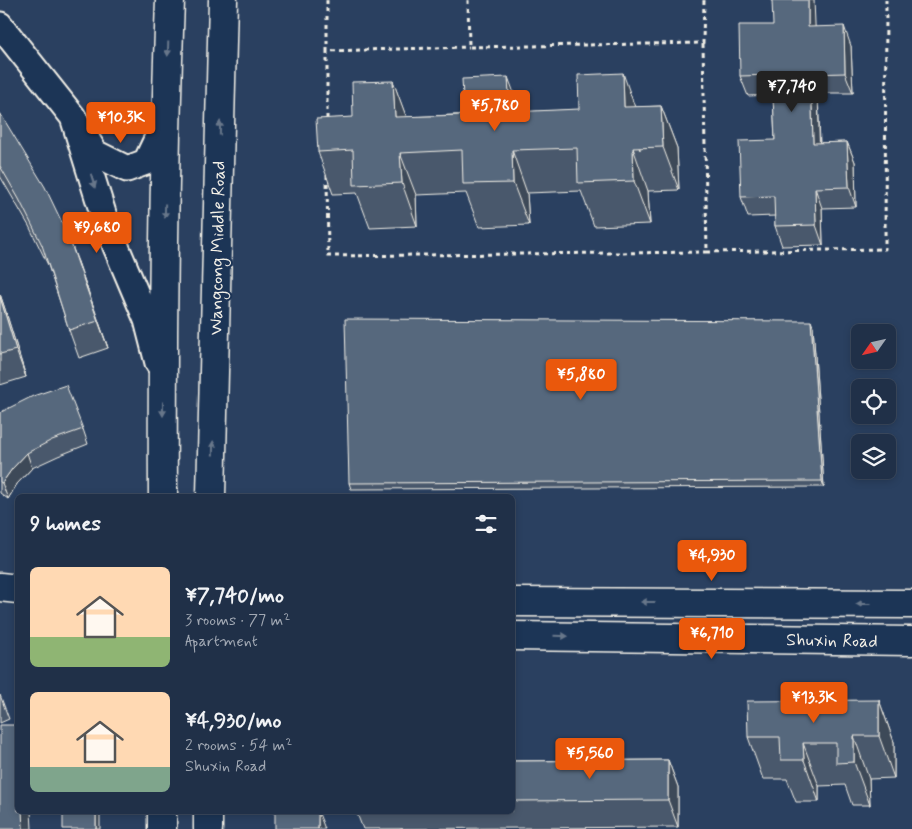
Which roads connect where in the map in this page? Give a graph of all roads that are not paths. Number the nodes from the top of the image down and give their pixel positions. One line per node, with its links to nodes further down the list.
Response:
1 (170, 0): 5 (main road, one-way to 5)
2 (223, 0): 8 (main road, Wangcong Middle Road, one-way to 2)
3 (0, 25): 4 (street)
4 (73, 117): 5 (street); 6 (street, one-way to 6)
5 (166, 120): 6 (main road, one-way to 6)
6 (162, 378): 7 (main road, one-way to 7)
7 (163, 494)
8 (212, 494)
9 (0, 587): 10 (main road)
10 (15, 589)
11 (515, 602): 12 (main road, Shuxin Road, one-way to 11)
12 (912, 604)
13 (515, 636): 14 (main road, Shuxin Road, one-way to 14)
14 (912, 641)
15 (162, 814): 17 (main road)
16 (208, 814): 18 (main road)
17 (162, 829)
18 (208, 829)

